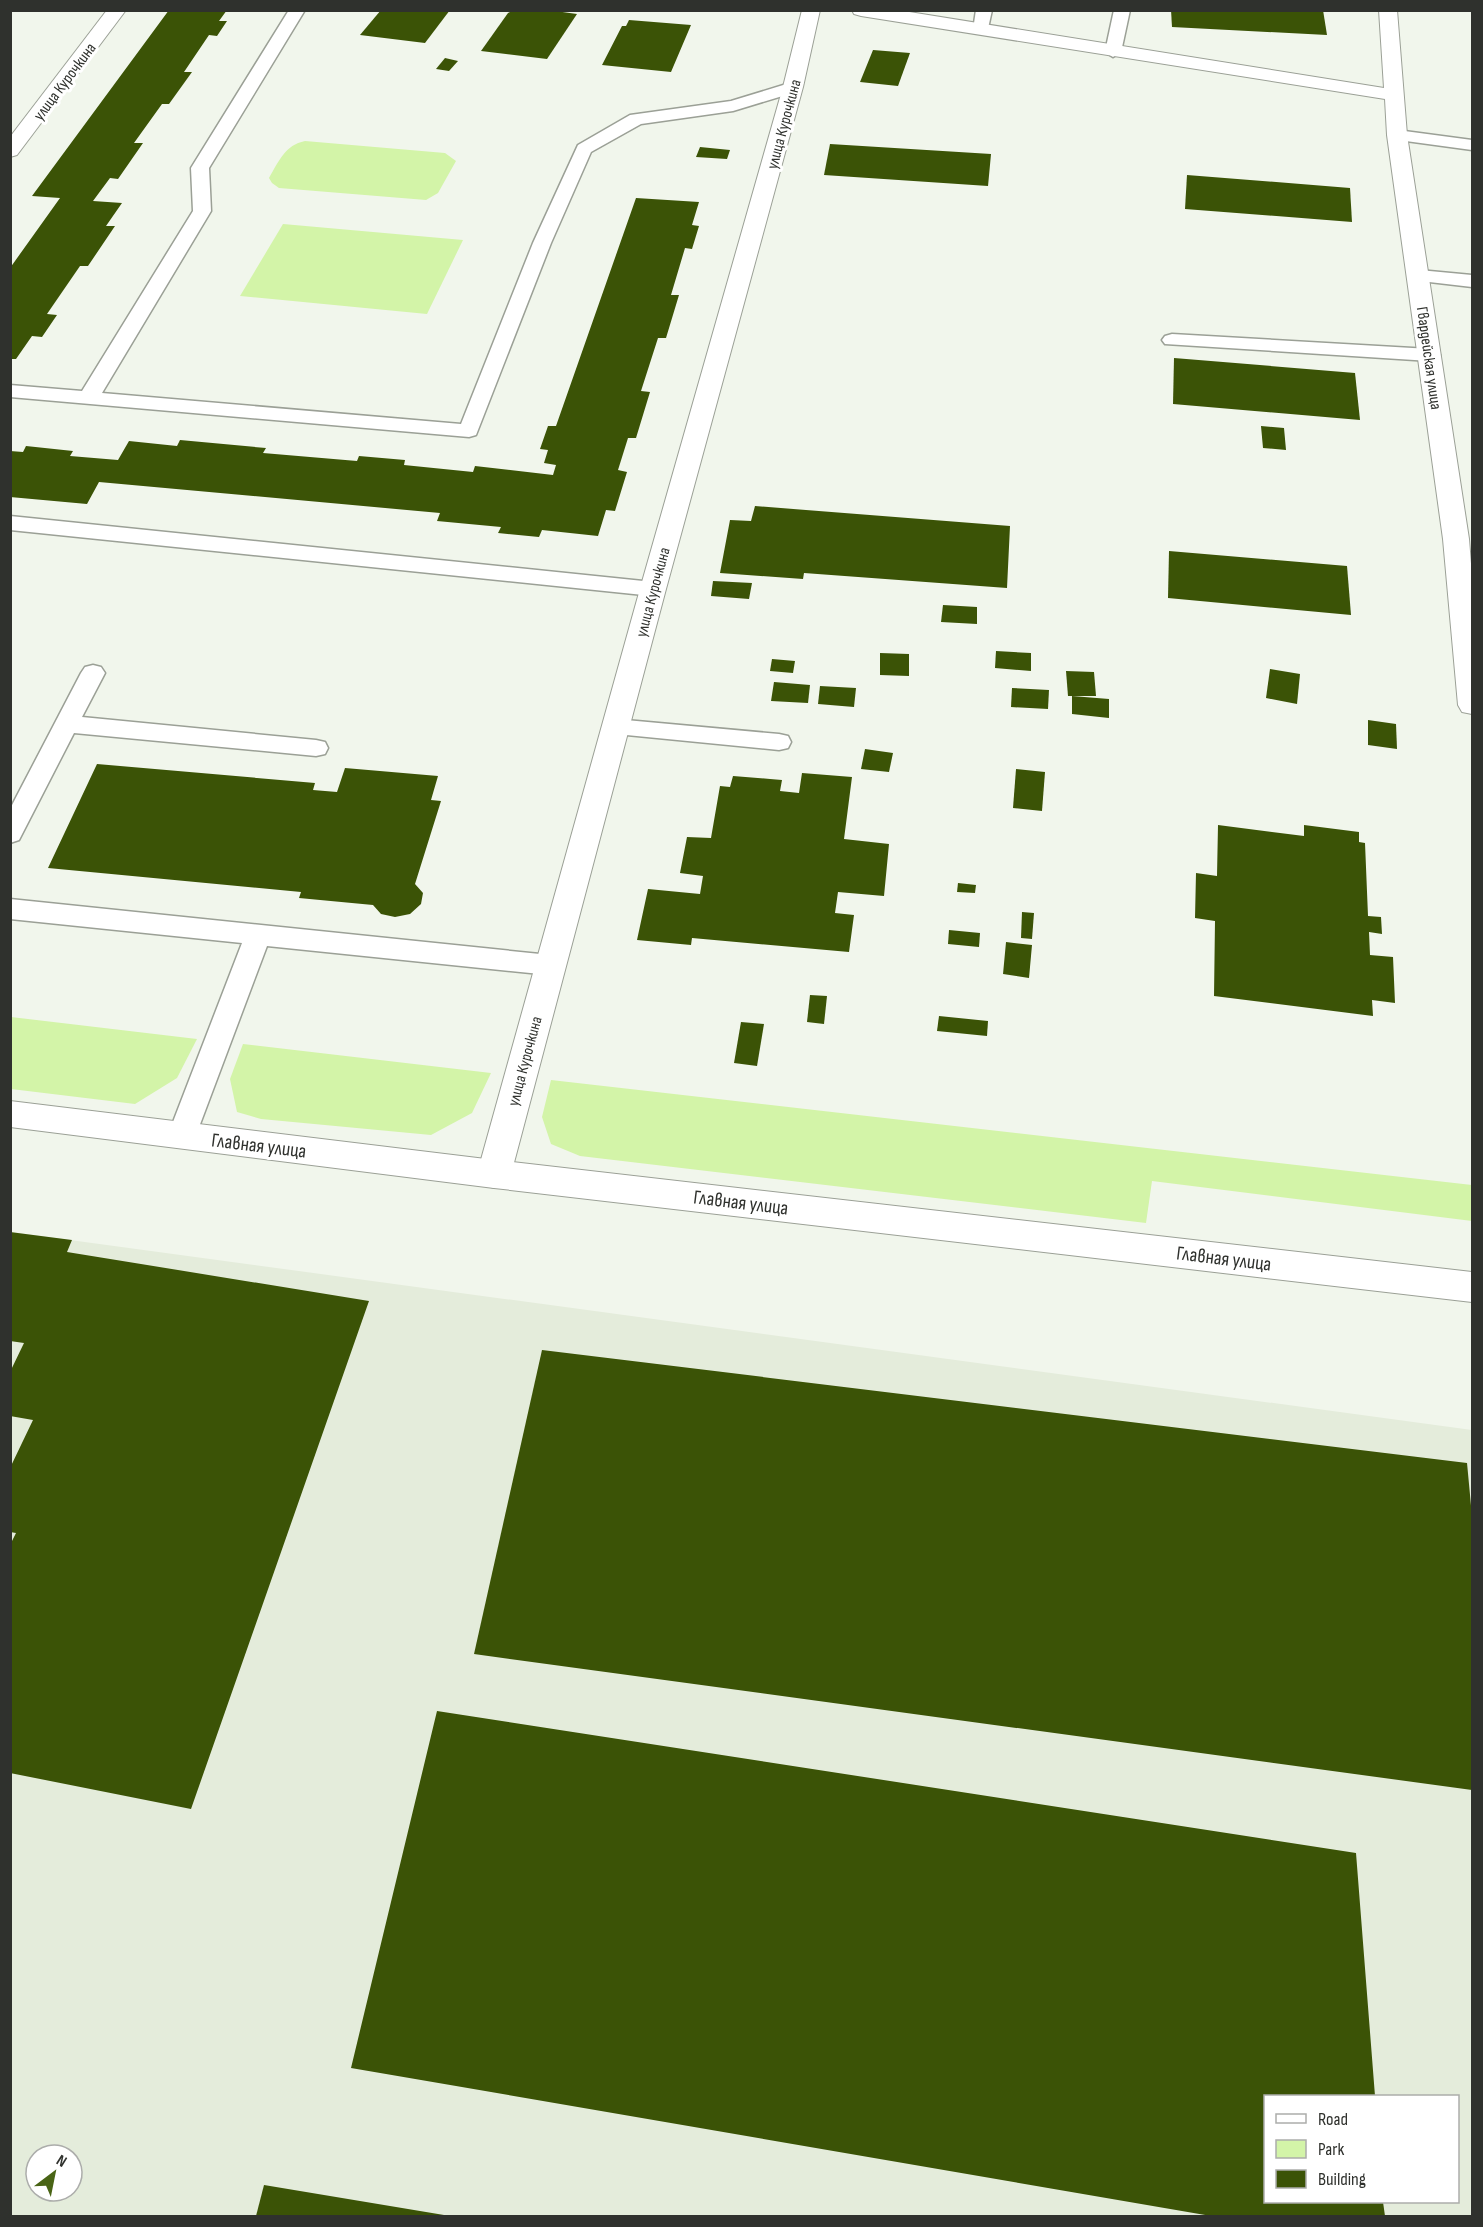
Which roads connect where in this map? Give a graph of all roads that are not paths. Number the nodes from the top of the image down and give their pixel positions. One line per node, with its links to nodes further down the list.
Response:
1 (117, 10): 14 (street, улица Курочкина)
2 (297, 10): 20 (lane)
3 (811, 10): 10 (street, улица Курочкина)
4 (861, 10): 8 (street)
5 (984, 10): 8 (lane)
6 (1122, 10): 9 (lane)
7 (1388, 10): 11 (street, Гвардейская улица)
8 (981, 30): 9 (street)
9 (1113, 52): 11 (street)
10 (794, 87): 20 (lane); 23 (street, улица Курочкина)
11 (1394, 95): 12 (street, Гвардейская улица)
12 (1397, 135): 13 (lane); 15 (street, Гвардейская улица)
13 (1473, 145)
14 (10, 151)
15 (1419, 276): 16 (lane); 18 (street, Гвардейская улица)
16 (1473, 281)
17 (1172, 340): 18 (lane)
18 (1430, 355): 22 (street, Гвардейская улица)
19 (10, 391): 20 (lane)
20 (89, 398)
21 (10, 523): 23 (lane)
22 (1464, 540): 25 (street, Гвардейская улица)
23 (653, 589): 27 (street, улица Курочкина)
24 (93, 673): 26 (lane)
25 (1473, 705)
26 (67, 724): 29 (lane); 30 (lane)
27 (615, 727): 28 (lane); 33 (street, улица Курочкина)
28 (779, 742)
29 (316, 748)
30 (10, 834)
31 (10, 909): 32 (lane)
32 (258, 935): 33 (lane); 35 (lane)
33 (550, 965): 36 (street, улица Курочкина)
34 (10, 1114): 35 (street, Главная улица)
35 (182, 1135): 36 (street, Главная улица)
36 (494, 1174): 37 (street, Главная улица)
37 (1473, 1287)

